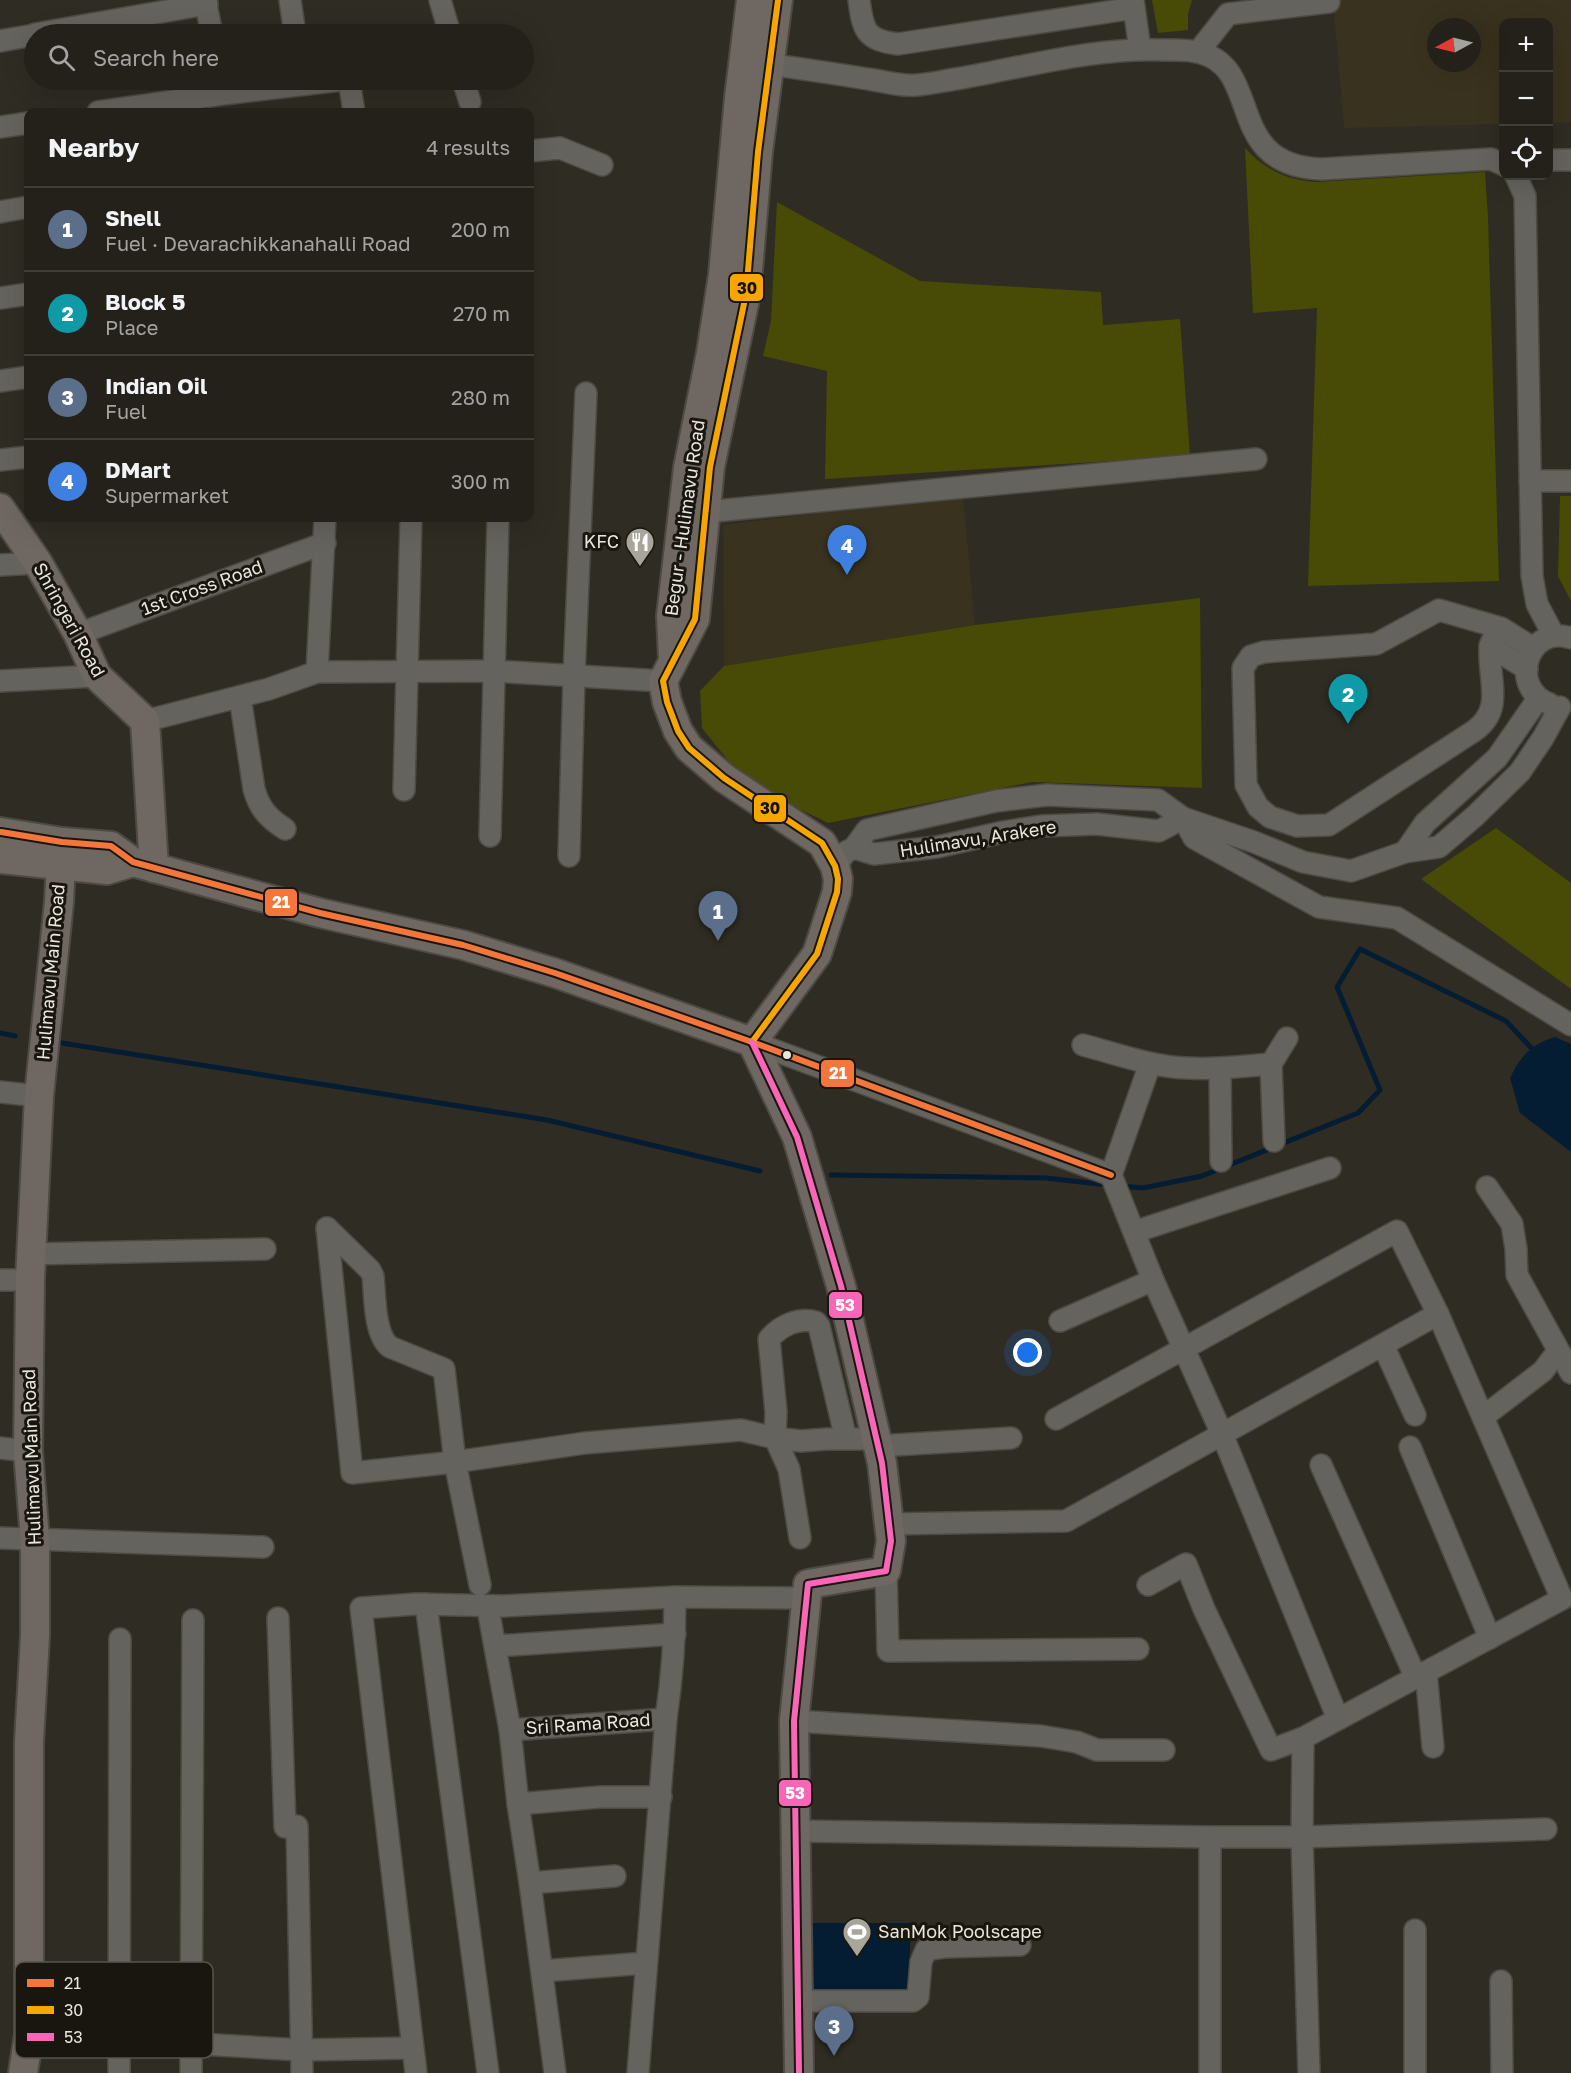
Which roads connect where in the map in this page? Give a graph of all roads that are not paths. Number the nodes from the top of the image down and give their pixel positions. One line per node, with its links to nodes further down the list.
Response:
1 (290, 0): 12 (street)
2 (440, 0): 13 (street)
3 (751, 0): 18 (street, Begur - Hulimavu Road)
4 (778, 0): 18 (street, Begur - Hulimavu Road)
5 (859, 0): 8 (street)
6 (1328, 0): 9 (street)
7 (206, 2): 10 (street); 11 (street)
8 (1133, 4): 16 (street)
9 (1247, 6): 17 (street)
10 (92, 24)
11 (210, 24)
12 (294, 24)
13 (447, 24)
14 (24, 37): 15 (street)
15 (0, 41)
16 (1140, 49): 17 (street); 18 (street)
17 (1198, 52): 30 (street)
18 (756, 64): 46 (street, Begur - Hulimavu Road)
19 (207, 90): 23 (street)
20 (351, 90): 24 (street)
21 (466, 90): 22 (street)
22 (470, 102)
23 (118, 108)
24 (353, 108)
25 (24, 124): 26 (street)
26 (0, 127)
27 (534, 150): 31 (street)
28 (1553, 160): 29 (street)
29 (1571, 160)
30 (1499, 163)
31 (602, 165)
32 (1518, 180): 44 (street)
33 (24, 208): 34 (street)
34 (0, 212)
35 (24, 295): 36 (street)
36 (0, 298)
37 (24, 378): 38 (street)
38 (0, 381)
39 (586, 393): 63 (street)
40 (24, 457): 42 (street)
41 (1256, 459): 46 (street)
42 (0, 460)
43 (1571, 481): 44 (street)
44 (1530, 482): 55 (street)
45 (0, 508): 51 (street, Shringeri Road)
46 (694, 511): 57 (street, Begur - Hulimavu Road)
47 (325, 522): 50 (street)
48 (411, 522): 61 (street)
49 (498, 522): 59 (street)
50 (325, 543): 53 (street, 1st Cross Road); 60 (street)
51 (38, 563): 52 (street); 53 (street, Shringeri Road)
52 (0, 565)
53 (78, 634): 62 (street, Shringeri Road)
54 (1495, 637): 54 (street); 56 (street); 58 (street)
55 (1562, 637): 56 (street)
56 (1533, 648): 58 (street)
57 (668, 669): 63 (street); 77 (street, Begur - Hulimavu Road)
58 (1527, 669): 66 (street)
59 (493, 671): 61 (street); 63 (street); 73 (street)
60 (317, 672): 61 (street); 65 (street)
61 (407, 672): 69 (street)
62 (98, 676): 64 (street); 68 (street, Shringeri Road)
63 (574, 676): 76 (street)
64 (0, 681)
65 (240, 697): 68 (street); 71 (street)
66 (1538, 699): 67 (street); 74 (street)
67 (1566, 706): 74 (street)
68 (145, 721): 79 (street)
69 (404, 790)
70 (1183, 818): 74 (street); 77 (street, Hulimavu, Arakere); 77 (street, Hulimavu, Arakere); 80 (street)
71 (285, 829)
72 (0, 832): 75 (street)
73 (490, 836)
74 (1405, 852)
75 (61, 854): 78 (street); 79 (street); 88 (street, Hulimavu Main Road)
76 (569, 856)
77 (844, 857): 82 (street)
78 (0, 859)
79 (143, 865): 82 (street)
80 (1571, 1025)
81 (1287, 1038): 85 (street)
82 (752, 1042): 92 (street); 112 (street)
83 (1083, 1045): 84 (street)
84 (1150, 1064): 86 (street); 92 (street)
85 (1271, 1064): 86 (street); 89 (street)
86 (1220, 1069): 90 (street)
87 (0, 1092): 88 (street)
88 (39, 1096): 96 (street, Hulimavu Main Road)
89 (1274, 1141)
90 (1221, 1161)
91 (1330, 1168): 94 (street)
92 (1114, 1182): 94 (street)
93 (1487, 1187): 103 (street)
94 (1134, 1232): 98 (street)
95 (265, 1249): 96 (street)
96 (31, 1267): 97 (street); 115 (street, Hulimavu Main Road)
97 (0, 1280)
98 (1154, 1280): 100 (street); 102 (street)
99 (1438, 1314): 101 (street); 102 (street); 106 (street)
100 (1060, 1321)
101 (1383, 1345): 105 (street); 108 (street)
102 (1185, 1348): 107 (street); 108 (street)
103 (1558, 1351): 104 (street); 106 (street)
104 (1571, 1372)
105 (1415, 1415)
106 (1483, 1417): 127 (street)
107 (1056, 1419)
108 (1222, 1434): 118 (street); 140 (street)
109 (775, 1438): 111 (street); 111 (street); 116 (street); 120 (street)
110 (1011, 1438): 112 (street)
111 (846, 1439): 112 (street)
112 (877, 1442): 118 (street)
113 (1410, 1447): 134 (street)
114 (0, 1448): 115 (street)
115 (28, 1451): 121 (street, Hulimavu Main Road)
116 (455, 1462): 116 (street); 124 (street)
117 (1321, 1465): 138 (street)
118 (889, 1524): 123 (street)
119 (0, 1538): 121 (street)
120 (800, 1538)
121 (35, 1540): 122 (street); 156 (street, Hulimavu Main Road)
122 (263, 1547)
123 (886, 1571): 128 (street); 137 (street)
124 (480, 1585)
125 (1148, 1585): 143 (street)
126 (675, 1597): 128 (street); 129 (street); 133 (street)
127 (1566, 1597): 134 (street)
128 (807, 1598): 141 (street)
129 (426, 1604): 164 (street); 170 (street)
130 (489, 1614): 136 (street)
131 (278, 1618): 165 (street)
132 (193, 1620): 158 (street)
133 (675, 1634): 136 (street); 139 (street)
134 (1490, 1638): 138 (street)
135 (120, 1639): 157 (street)
136 (496, 1646): 142 (street)
137 (1138, 1649)
138 (1421, 1675): 140 (street); 144 (street)
139 (666, 1719): 142 (street, Sri Rama Road); 146 (street)
140 (1338, 1719): 143 (street)
141 (794, 1721): 145 (street); 149 (street)
142 (510, 1730): 147 (street)
143 (1303, 1738): 150 (street)
144 (1433, 1747)
145 (1164, 1750)
146 (661, 1797): 147 (street); 159 (street)
147 (518, 1804): 153 (street)
148 (1546, 1829): 150 (street)
149 (795, 1831): 151 (street); 162 (street)
150 (1302, 1837): 151 (street); 175 (street)
151 (1210, 1838): 174 (street)
152 (615, 1876): 153 (street)
153 (530, 1883): 160 (street)
154 (1415, 1930): 176 (street)
155 (1020, 1945): 162 (street)
156 (29, 1962)
157 (119, 1962)
158 (191, 1962)
159 (646, 1963): 160 (street); 172 (street)
160 (542, 1971): 171 (street)
161 (1501, 1981): 177 (street)
162 (799, 2001): 173 (street)
163 (213, 2045): 165 (street)
164 (412, 2048): 165 (street); 169 (street)
165 (301, 2050): 168 (street)
166 (26, 2058): 167 (street, Hulimavu Main Road)
167 (24, 2073)
168 (302, 2073)
169 (416, 2073)
170 (488, 2073)
171 (555, 2073)
172 (638, 2073)
173 (799, 2073)
174 (1210, 2073)
175 (1309, 2073)
176 (1415, 2073)
177 (1502, 2073)

